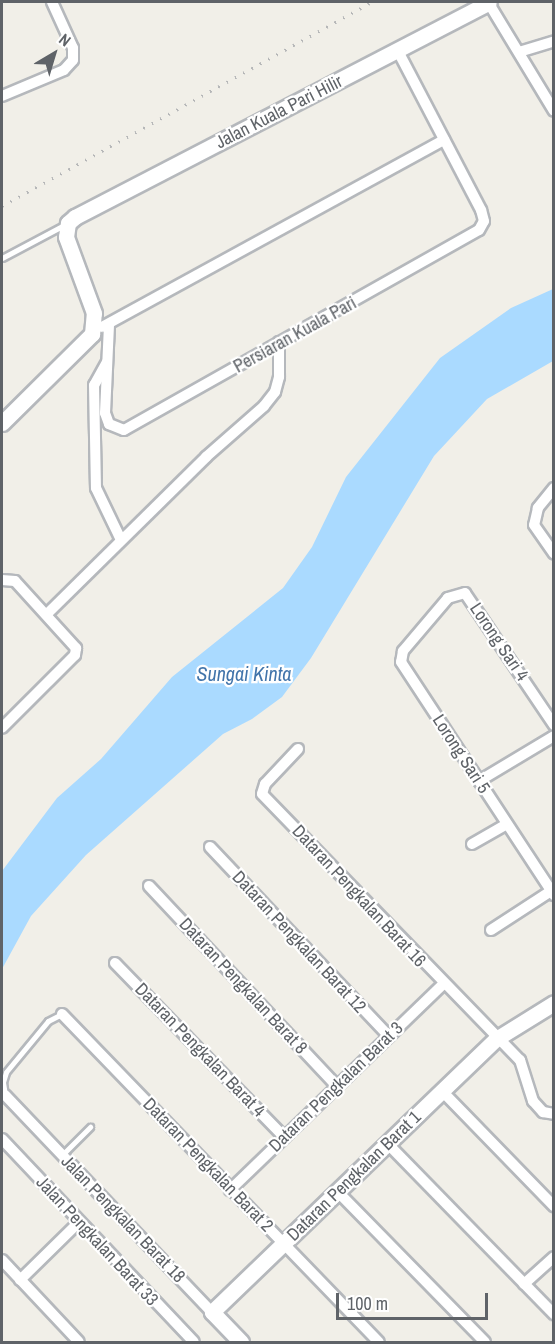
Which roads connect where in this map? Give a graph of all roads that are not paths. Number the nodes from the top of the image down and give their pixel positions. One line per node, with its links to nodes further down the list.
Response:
1 (52, 2): 6 (street)
2 (489, 2): 4 (street, Jalan Kuala Pari Hilir); 5 (street)
3 (554, 41): 5 (street)
4 (398, 51): 8 (street, Persiaran Kuala Pari); 9 (street, Jalan Kuala Pari Hilir)
5 (519, 52): 7 (street)
6 (2, 96)
7 (554, 111)
8 (444, 140): 11 (street); 12 (street, Persiaran Kuala Pari)
9 (68, 223): 10 (lane); 11 (street)
10 (2, 258)
11 (102, 327): 13 (street, Persiaran Kuala Pari); 14 (street)
12 (279, 342): 13 (street, Persiaran Kuala Pari); 16 (street)
13 (107, 362): 16 (street)
14 (2, 423)
15 (554, 488): 17 (street)
16 (121, 540): 19 (street)
17 (554, 554)
18 (2, 580): 19 (street)
19 (48, 613): 22 (street)
20 (431, 613): 21 (street, Lorong Sari 4); 25 (street, Lorong Sari 5)
21 (554, 725)
22 (2, 728)
23 (554, 735): 25 (street)
24 (297, 749): 33 (street, Dataran Pengkalan Barat 16)
25 (479, 782): 26 (street, Lorong Sari 5)
26 (507, 824): 27 (street); 30 (street, Lorong Sari 5)
27 (472, 844)
28 (210, 847): 36 (street, Dataran Pengkalan Barat 12)
29 (149, 886): 38 (street, Dataran Pengkalan Barat 8)
30 (552, 893): 31 (street)
31 (490, 930)
32 (115, 963): 43 (street, Dataran Pengkalan Barat 4)
33 (443, 984): 36 (street, Dataran Pengkalan Barat 3); 37 (street, Dataran Pengkalan Barat 16)
34 (554, 1003): 37 (street, Dataran Pengkalan Barat 1)
35 (62, 1014): 40 (lane); 47 (street, Dataran Pengkalan Barat 2)
36 (389, 1036): 38 (street, Dataran Pengkalan Barat 3)
37 (496, 1039): 39 (street, Dataran Pengkalan Barat 1); 41 (street, Dataran Pengkalan Barat 16)
38 (337, 1086): 43 (street, Dataran Pengkalan Barat 3)
39 (442, 1091): 45 (street, Dataran Pengkalan Barat 1); 49 (street)
40 (5, 1095): 46 (street, Jalan Pengkalan Barat 18)
41 (554, 1114)
42 (90, 1127): 46 (lane)
43 (284, 1137): 47 (street, Dataran Pengkalan Barat 3)
44 (2, 1139): 50 (street, Jalan Pengkalan Barat 33)
45 (388, 1144): 48 (street, Dataran Pengkalan Barat 1); 55 (street)
46 (62, 1155): 56 (street, Jalan Pengkalan Barat 18)
47 (230, 1190): 51 (street, Dataran Pengkalan Barat 2)
48 (338, 1192): 51 (street, Dataran Pengkalan Barat 1); 62 (street)
49 (554, 1206)
50 (78, 1223): 54 (street); 59 (street, Jalan Pengkalan Barat 33)
51 (285, 1244): 56 (street, Dataran Pengkalan Barat 1); 61 (street, Dataran Pengkalan Barat 2)
52 (554, 1257): 55 (street)
53 (2, 1260): 54 (street)
54 (20, 1280): 58 (street)
55 (525, 1284): 57 (street)
56 (212, 1312): 60 (street, Jalan Pengkalan Barat 18)
57 (554, 1314)
58 (79, 1342)
59 (194, 1342)
60 (241, 1342)
61 (379, 1342)
62 (485, 1342)

